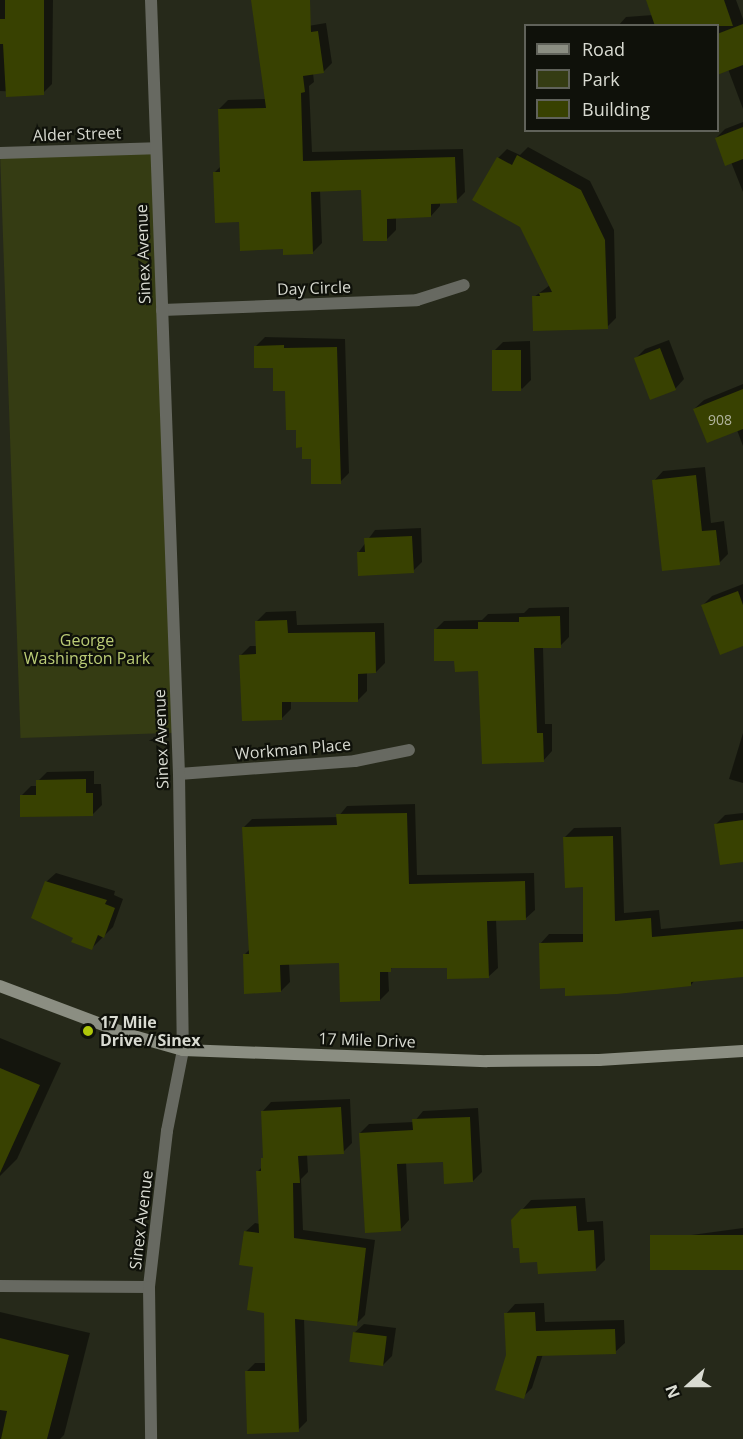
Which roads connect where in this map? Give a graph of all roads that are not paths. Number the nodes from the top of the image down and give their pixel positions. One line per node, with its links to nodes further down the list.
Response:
1 (151, 0): 2 (street, Sinex Avenue)
2 (155, 148): 3 (street, Alder Street); 5 (street, Sinex Avenue)
3 (0, 153)
4 (464, 285): 5 (street, Day Circle)
5 (162, 310): 7 (street, Sinex Avenue)
6 (409, 750): 7 (street, Workman Place)
7 (179, 774): 9 (street, Sinex Avenue)
8 (0, 986): 9 (main road, 17 Mile Drive)
9 (183, 1050): 10 (main road, 17 Mile Drive); 12 (street, Sinex Avenue)
10 (743, 1051)
11 (0, 1286): 12 (street)
12 (149, 1287): 13 (street, Sinex Avenue)
13 (151, 1439)

